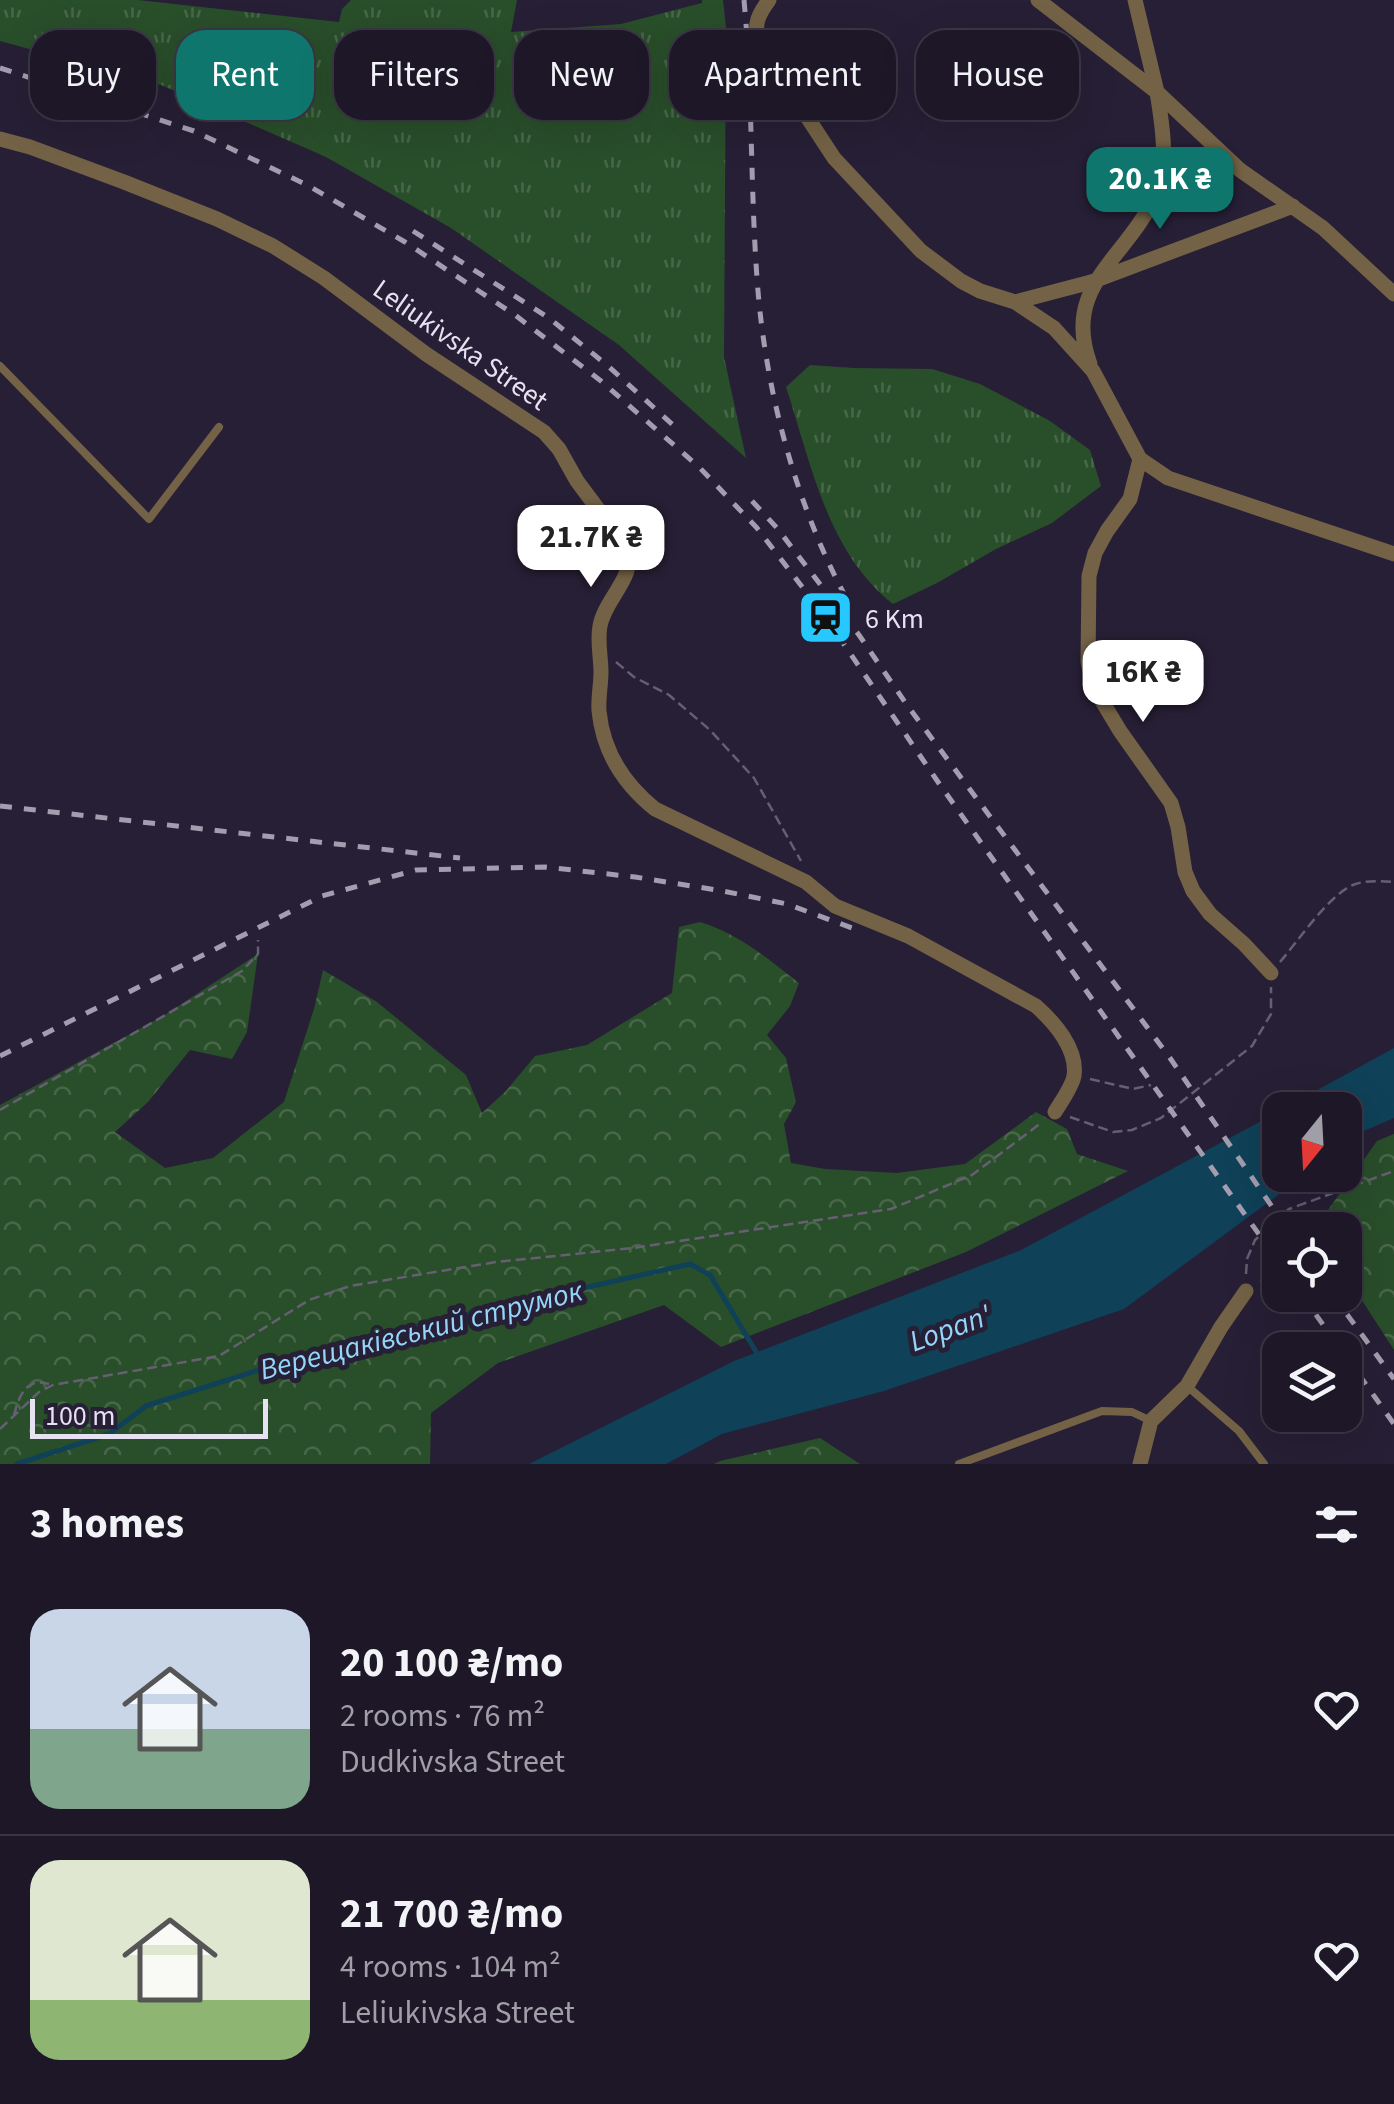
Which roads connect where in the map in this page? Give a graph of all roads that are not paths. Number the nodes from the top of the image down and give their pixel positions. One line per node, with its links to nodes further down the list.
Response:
1 (769, 0): 9 (street)
2 (1038, 0): 4 (street)
3 (1135, 0): 4 (street)
4 (1157, 92): 6 (street); 7 (street)
5 (0, 139): 16 (street, Leliukivska Street)
6 (1293, 206): 7 (street); 8 (street)
7 (1096, 280): 9 (street); 11 (street)
8 (1394, 294)
9 (1015, 302): 11 (street)
10 (0, 366): 12 (lane)
11 (1092, 372): 13 (street)
12 (219, 427)
13 (1140, 460): 14 (street); 15 (street)
14 (1394, 554)
15 (1271, 974)
16 (1055, 1112)
17 (1246, 1291): 18 (street)
18 (1187, 1386): 19 (street); 22 (lane)
19 (1152, 1421): 20 (lane); 21 (street)
20 (959, 1464)
21 (1140, 1464)
22 (1264, 1464)

